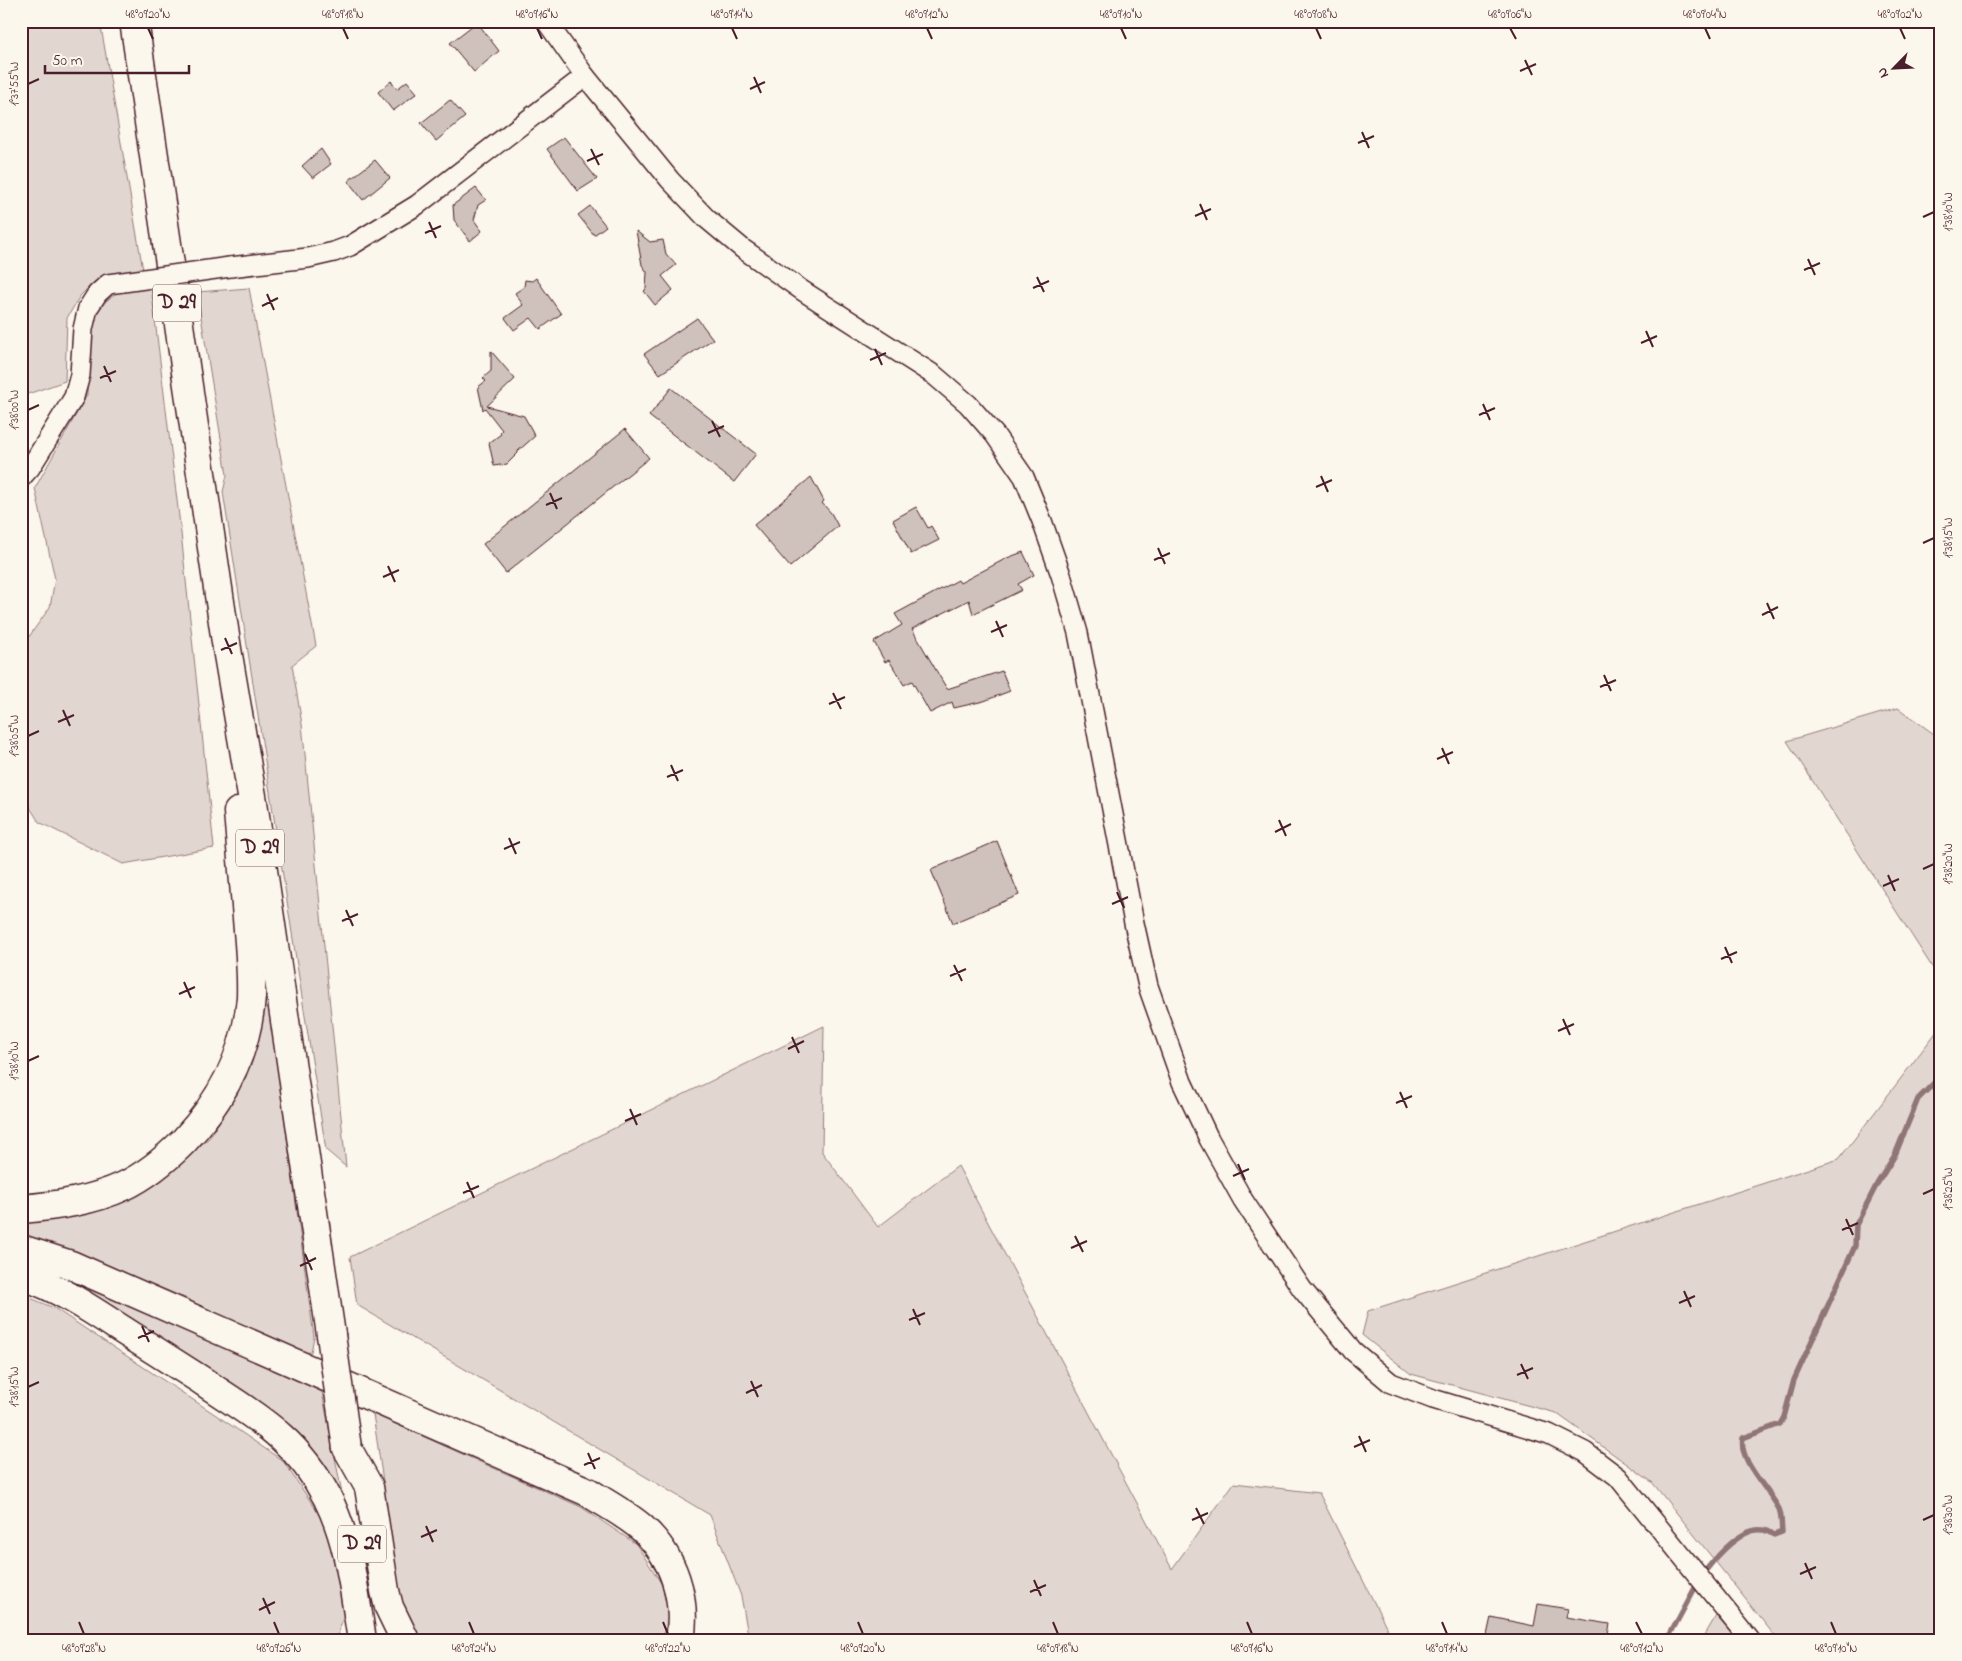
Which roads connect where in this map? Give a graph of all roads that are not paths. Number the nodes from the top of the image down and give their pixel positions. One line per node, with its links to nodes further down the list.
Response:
1 (134, 21): 5 (main road, D 29)
2 (546, 21): 3 (street)
3 (585, 76): 4 (street, bridge); 16 (street)
4 (21, 478)
5 (227, 649): 6 (main road); 9 (main road, D 29, bridge)
6 (21, 1209)
7 (21, 1249): 10 (main road)
8 (21, 1275): 11 (main road)
9 (347, 1448): 12 (main road, D 29); 13 (main road)
10 (588, 1492): 14 (main road); 15 (main road)
11 (362, 1640)
12 (377, 1640)
13 (405, 1640)
14 (680, 1640)
15 (695, 1640)
16 (1750, 1640)

